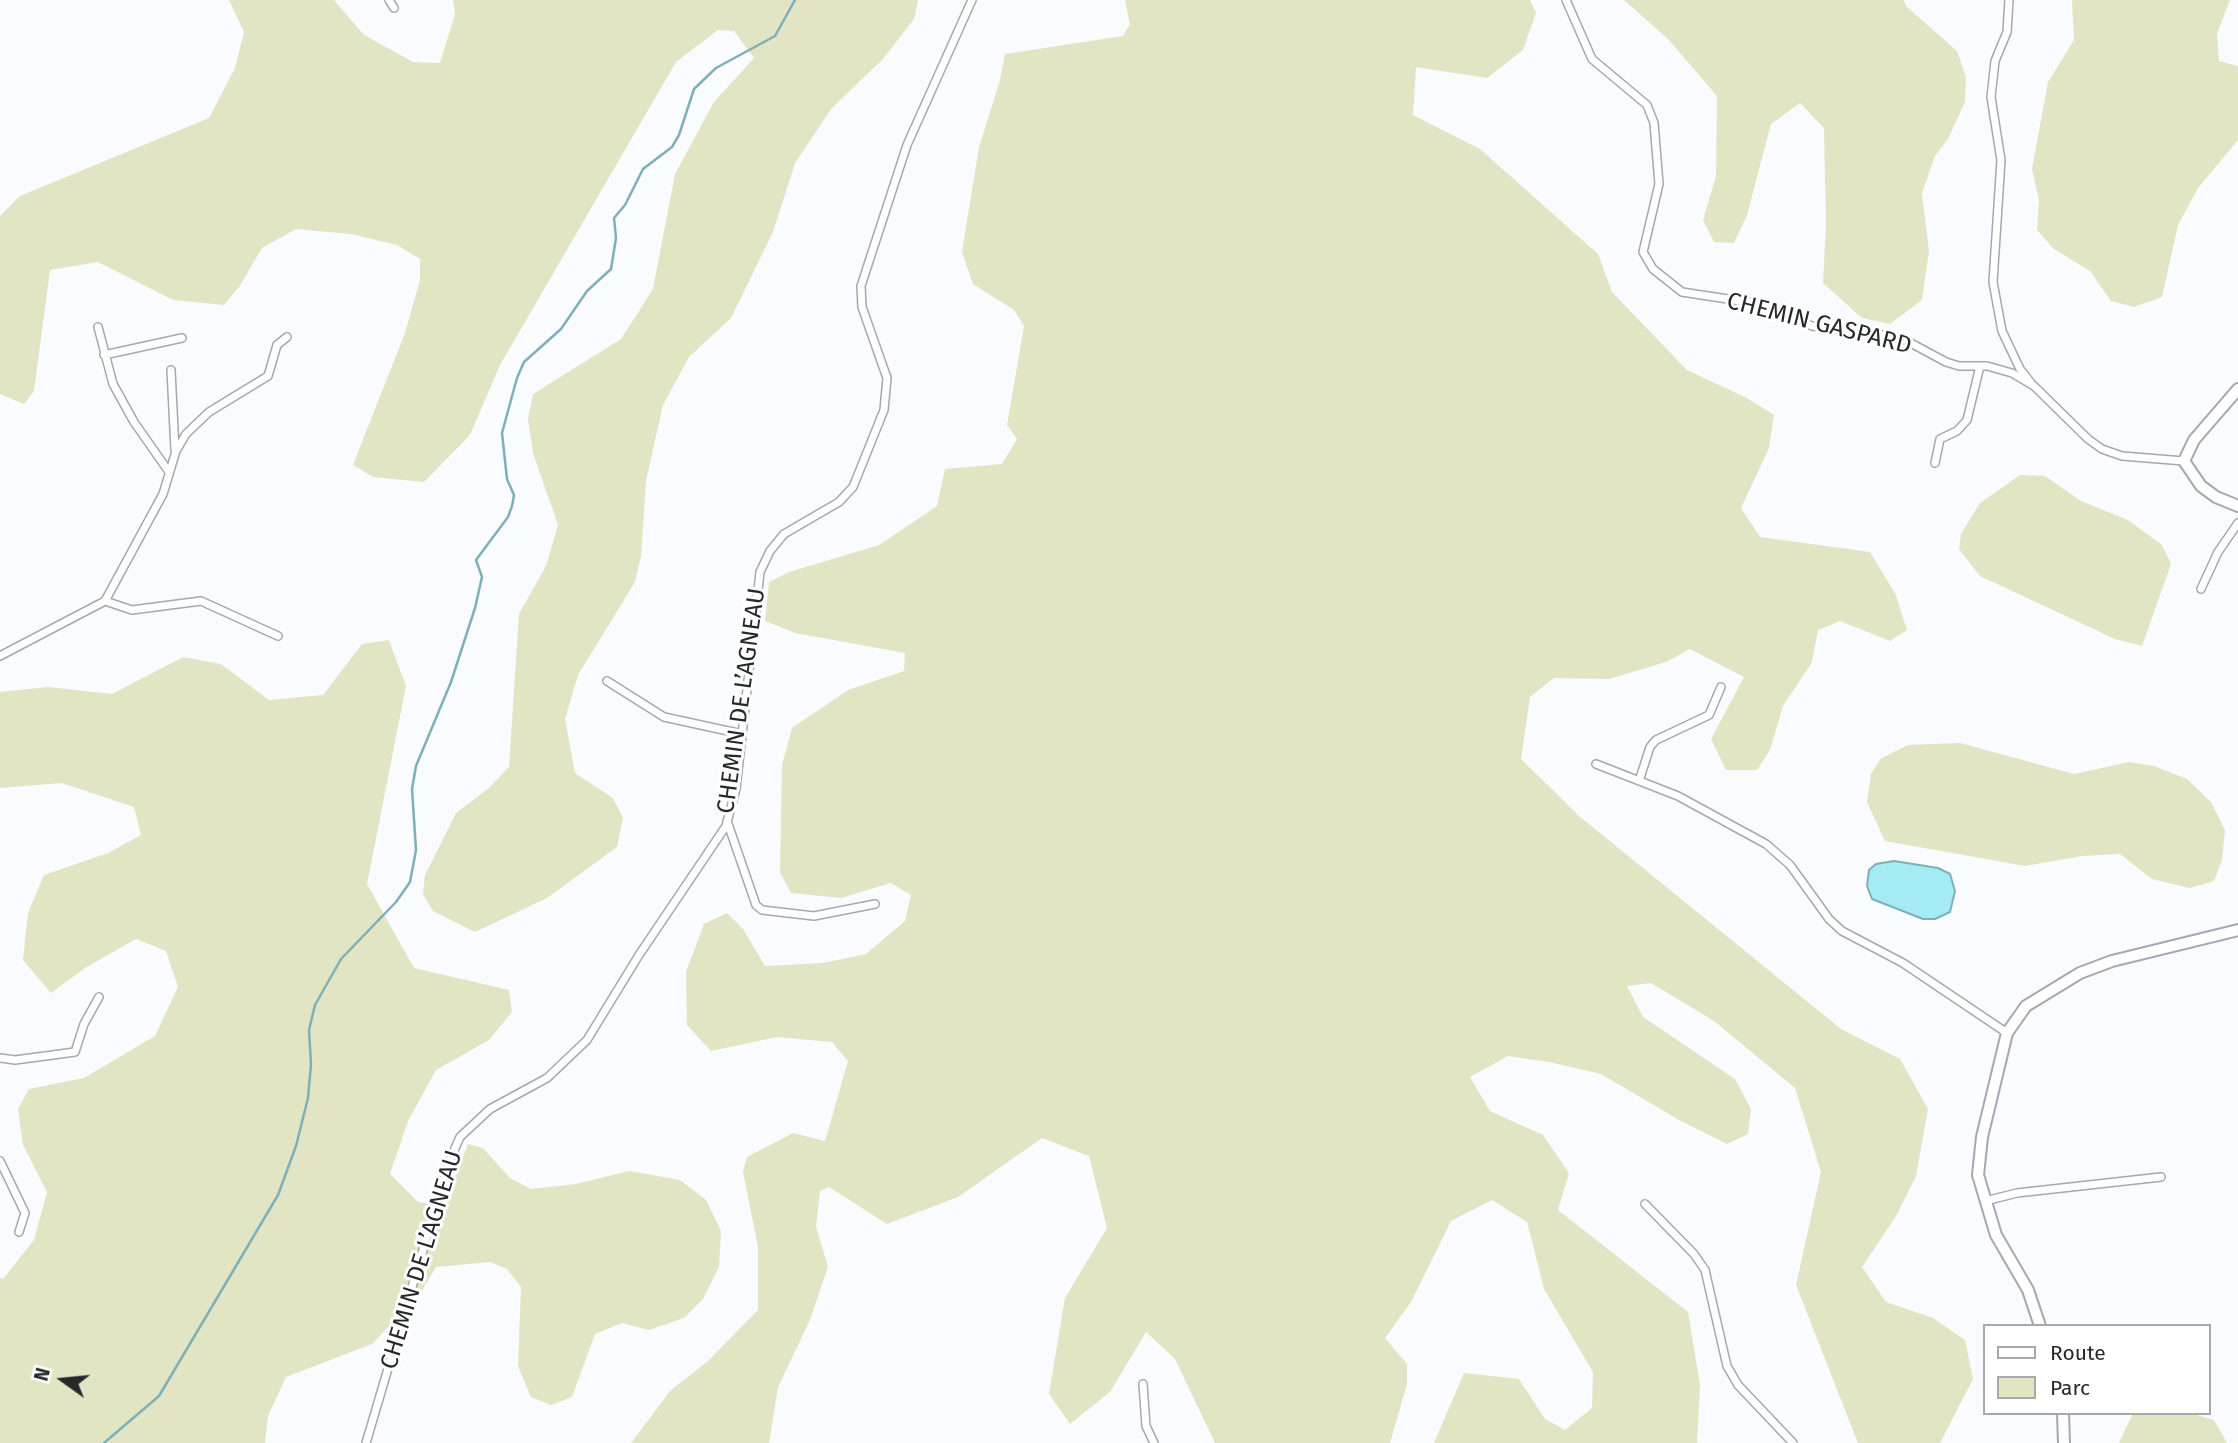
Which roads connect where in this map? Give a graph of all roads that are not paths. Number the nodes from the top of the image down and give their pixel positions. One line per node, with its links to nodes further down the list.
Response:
1 (389, 0): 5 (street)
2 (972, 0): 26 (street, CHEMIN DE L’AGNEAU)
3 (1566, 0): 10 (street, CHEMIN GASPARD)
4 (2009, 0): 12 (street)
5 (394, 8)
6 (98, 327): 9 (street)
7 (287, 337): 14 (street)
8 (182, 338): 9 (street)
9 (104, 355): 17 (street)
10 (1980, 366): 12 (street, CHEMIN GASPARD); 16 (street)
11 (171, 370): 14 (street)
12 (2034, 386): 15 (street, CHEMIN GASPARD)
13 (2238, 389): 15 (main road)
14 (176, 451): 17 (street)
15 (2184, 461): 18 (main road)
16 (1935, 463)
17 (169, 472): 21 (street)
18 (2238, 506)
19 (2238, 523): 20 (street)
20 (2202, 589)
21 (105, 601): 22 (street); 23 (street)
22 (278, 636)
23 (0, 656)
24 (607, 681): 26 (street)
25 (1721, 687): 28 (street)
26 (742, 734): 29 (street, CHEMIN DE L’AGNEAU)
27 (1595, 764): 28 (street)
28 (1640, 778): 33 (street)
29 (727, 821): 30 (street); 43 (street, CHEMIN DE L’AGNEAU)
30 (875, 904)
31 (2238, 930): 33 (main road)
32 (99, 997): 34 (street)
33 (2007, 1033): 37 (main road)
34 (0, 1058)
35 (0, 1161): 39 (street)
36 (2161, 1177): 37 (street)
37 (1984, 1201): 40 (main road)
38 (1644, 1204): 45 (street)
39 (19, 1233)
40 (2039, 1324)
41 (1143, 1384): 44 (street)
42 (2063, 1415): 46 (main road)
43 (366, 1443)
44 (1154, 1443)
45 (1793, 1443)
46 (2064, 1443)

